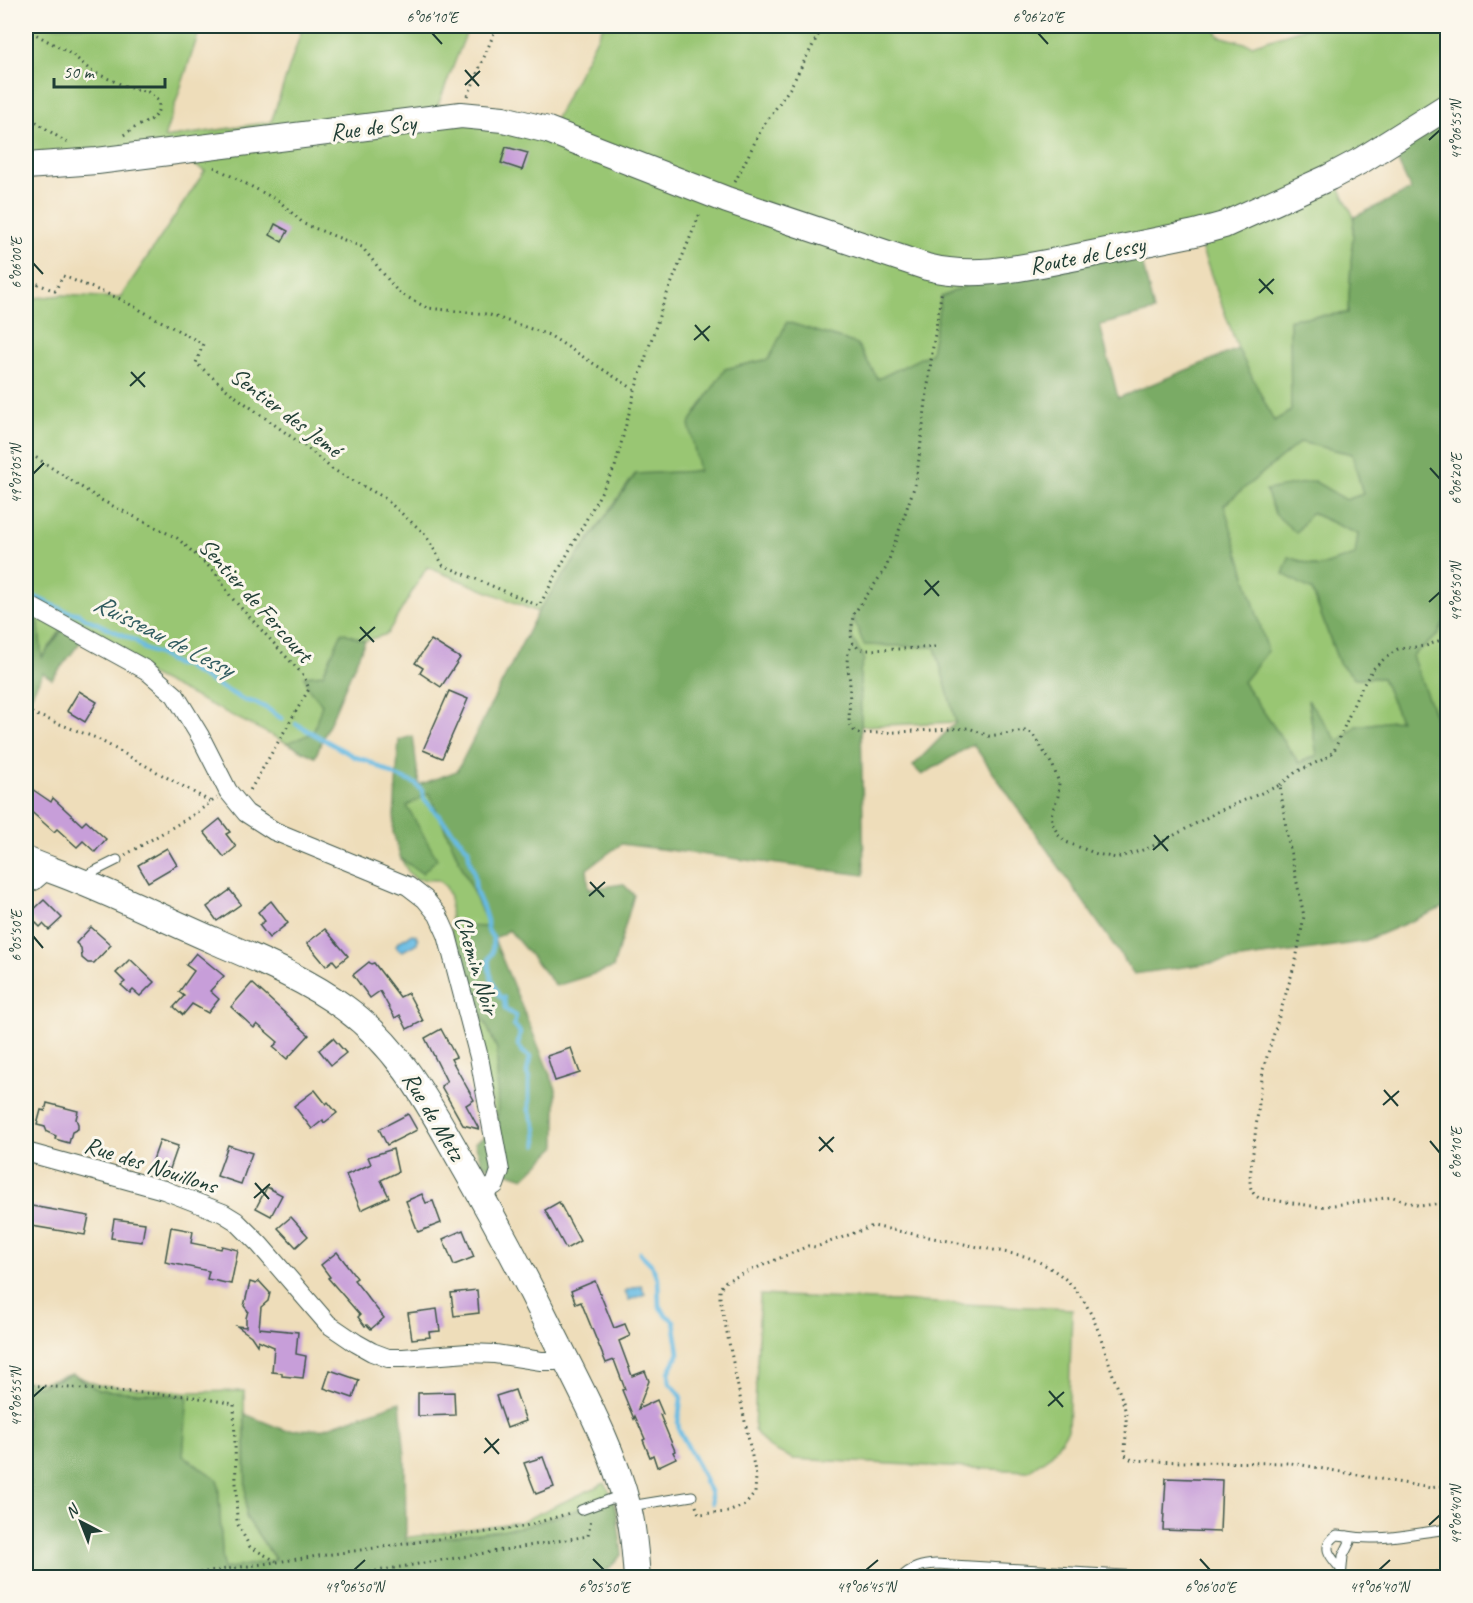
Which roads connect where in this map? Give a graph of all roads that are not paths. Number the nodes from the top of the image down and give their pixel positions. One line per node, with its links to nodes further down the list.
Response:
1 (1448, 106): 3 (street, Route de Lessy)
2 (26, 166): 3 (street, Rue de Scy)
3 (718, 196)
4 (26, 604): 10 (street, Chemin Noir)
5 (117, 860): 7 (lane)
6 (37, 864): 7 (street, Rue de Metz); 8 (street)
7 (77, 880): 10 (street, Rue de Metz)
8 (26, 884)
9 (26, 1152): 11 (street, Rue des Nouillons)
10 (480, 1194): 11 (street, Rue de Metz)
11 (565, 1357): 13 (street, Rue de Metz)
12 (692, 1496): 13 (lane)
13 (626, 1500): 14 (lane); 17 (street, Rue de Metz)
14 (581, 1510)
15 (1448, 1528): 16 (lane)
16 (1347, 1536): 18 (lane); 18 (lane)
17 (636, 1570)
18 (1341, 1573)
19 (901, 1578): 20 (lane)
20 (1175, 1578)

